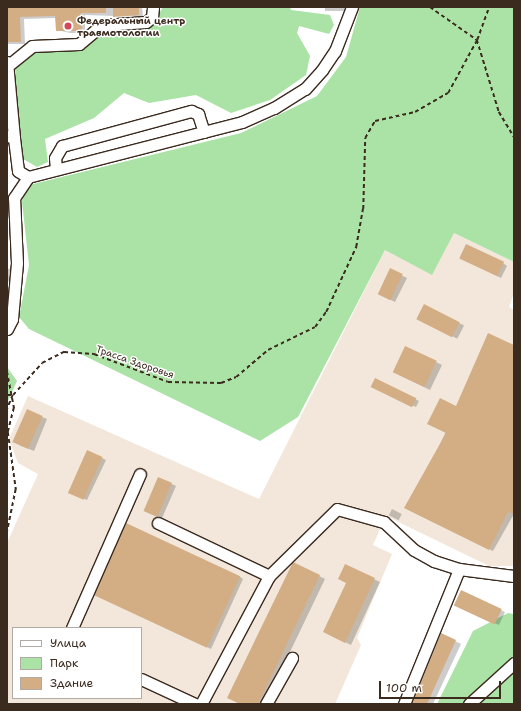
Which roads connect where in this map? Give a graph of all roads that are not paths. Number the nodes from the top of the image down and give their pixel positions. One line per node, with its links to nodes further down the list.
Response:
1 (153, 7): 3 (street)
2 (352, 7): 4 (street)
3 (8, 63): 5 (street)
4 (204, 132): 6 (street); 6 (street)
5 (11, 137): 7 (street)
6 (56, 169): 7 (street)
7 (28, 177): 8 (street)
8 (12, 260): 9 (street)
9 (7, 329)
10 (140, 474): 15 (street)
11 (158, 523): 13 (street)
12 (459, 569): 13 (street); 14 (street); 22 (street)
13 (270, 576): 20 (street)
14 (514, 576)
15 (72, 627)
16 (292, 658): 21 (street)
17 (514, 663): 23 (street)
18 (142, 679): 19 (street)
19 (195, 704)
20 (201, 704)
21 (266, 704)
22 (404, 704)
23 (469, 704)

